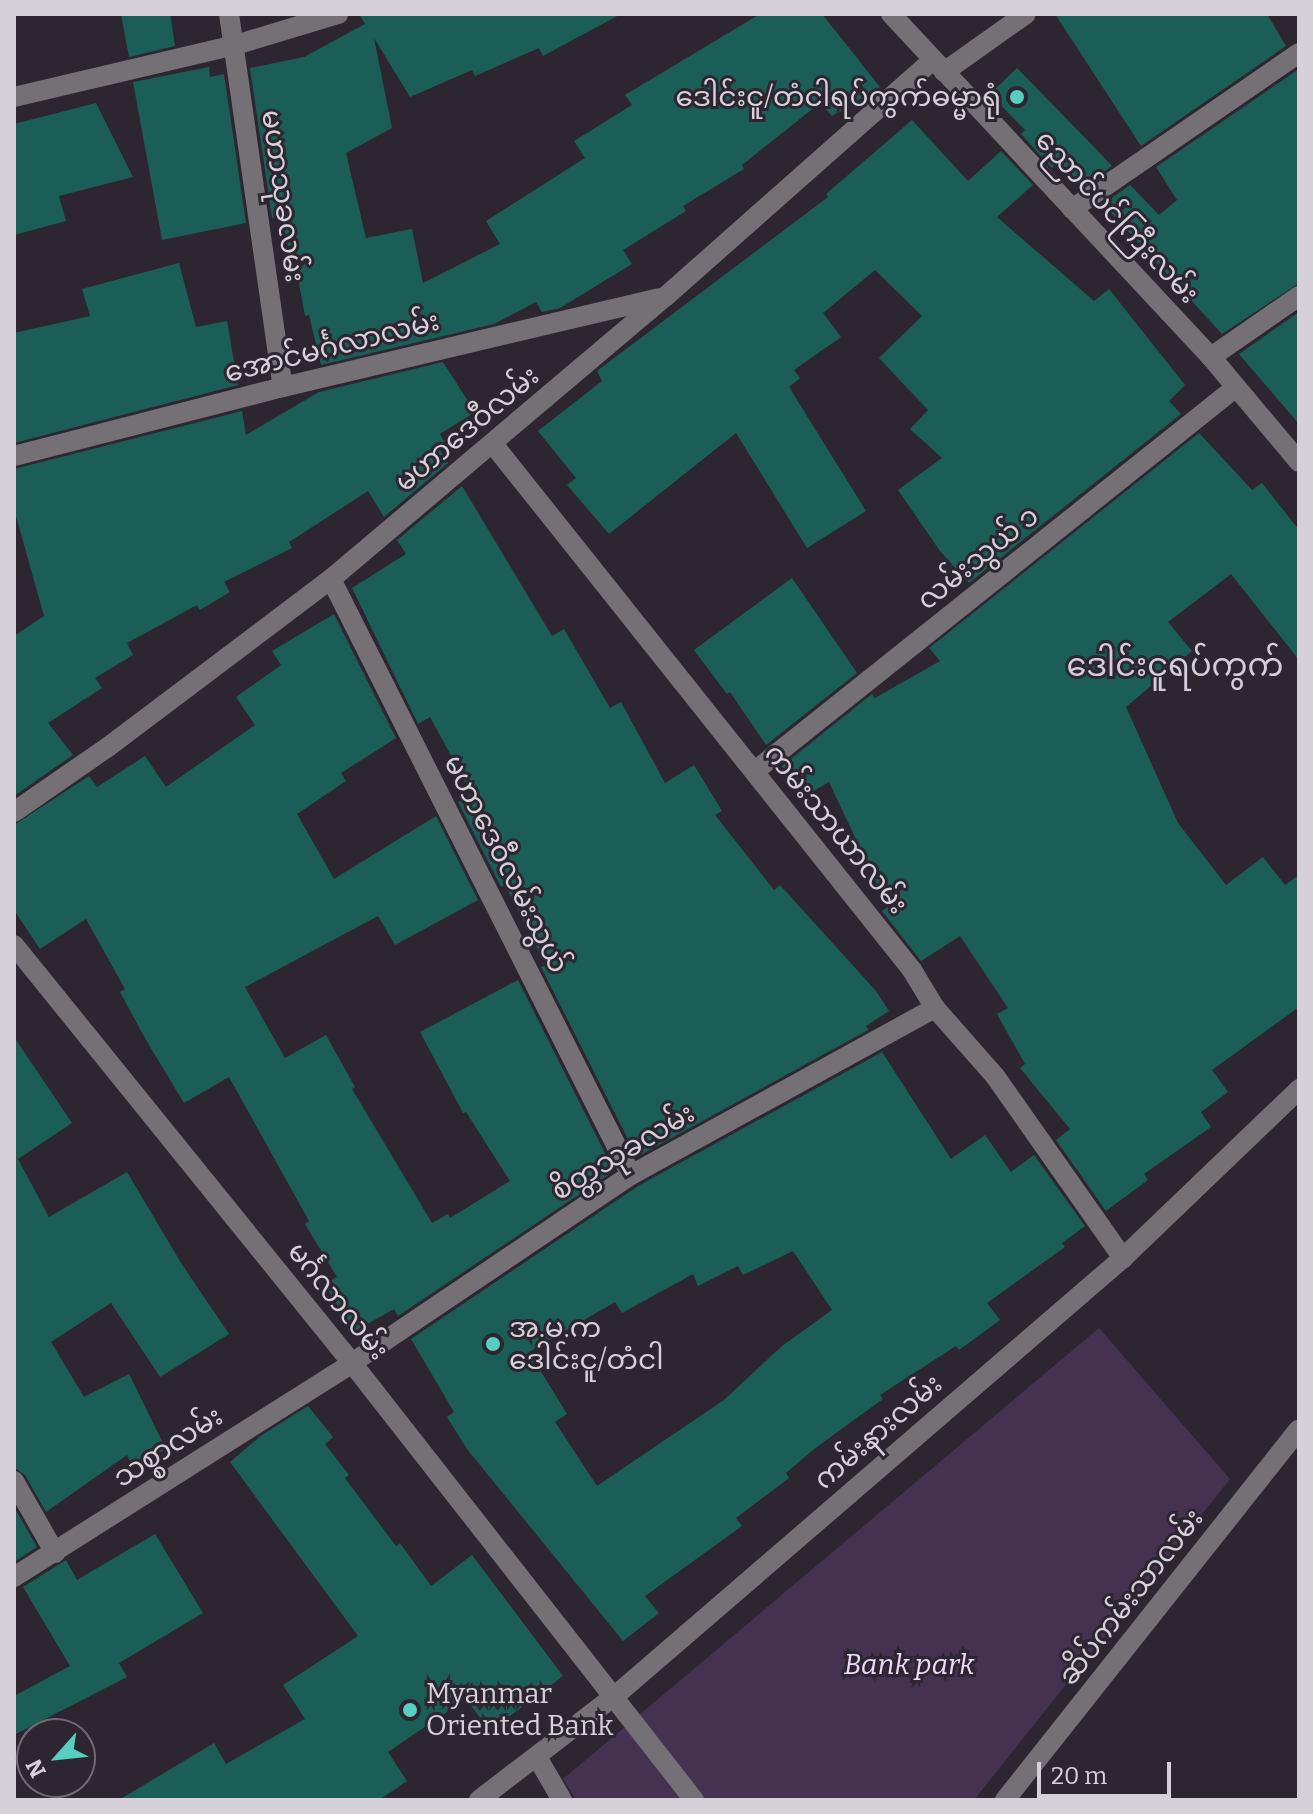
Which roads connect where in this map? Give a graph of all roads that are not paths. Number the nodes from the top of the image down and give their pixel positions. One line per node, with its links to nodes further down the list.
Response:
1 (229, 14): 5 (street, မဟာသုခလမ်း)
2 (338, 14): 5 (street)
3 (891, 14): 7 (street, ညောင်ပင်ကြီးလမ်း)
4 (1026, 14): 7 (street, မဟာဒေဝီလမ်း)
5 (232, 46): 8 (street); 13 (street, မဟာသုခလမ်း)
6 (1299, 53): 9 (street)
7 (939, 66): 9 (street, ညောင်ပင်ကြီးလမ်း); 11 (street, မဟာဒေဝီလမ်း)
8 (14, 97)
9 (1072, 209): 12 (street, ညောင်ပင်ကြီးလမ်း)
10 (1299, 296): 12 (street)
11 (665, 297): 13 (street, အောင်မင်္ဂလာလမ်း); 15 (street, မဟာဒေဝီလမ်း)
12 (1211, 357): 14 (street, ညောင်ပင်ကြီးလမ်း)
13 (283, 387): 16 (street, အောင်မင်္ဂလာလမ်း)
14 (1235, 388): 17 (street, ညောင်ပင်ကြီးလမ်း); 19 (street, လမ်းသွယ် ၁)
15 (493, 444): 18 (street, မဟာဒေဝီလမ်း); 19 (street, ကမ်းသာယာလမ်း)
16 (14, 456)
17 (1299, 462)
18 (331, 579): 20 (street, မဟာဒေဝီလမ်း); 24 (street, မဟာဒေဝီလမ်းသွယ်)
19 (755, 771): 22 (street, ကမ်းသာယာလမ်း)
20 (14, 812)
21 (14, 945): 26 (street, မင်္ဂလာလမ်း)
22 (935, 1008): 24 (street, စိတ္တသုခလမ်း); 25 (street, ကမ်းသာယာလမ်း)
23 (1299, 1089): 25 (street, ကမ်းနားလမ်း)
24 (631, 1175): 26 (street, စိတ္တသုခလမ်း)
25 (1123, 1258): 31 (street, ကမ်းနားလမ်း)
26 (352, 1363): 29 (street, သစ္စာလမ်း); 31 (street, မင်္ဂလာလမ်း)
27 (1299, 1429): 36 (street, ဆိပ်ကမ်းသာလမ်း)
28 (14, 1481): 29 (street)
29 (55, 1553): 30 (street, သစ္စာလမ်း)
30 (14, 1577)
31 (616, 1695): 32 (street, ကမ်းနားလမ်း); 35 (street, မင်္ဂလာလမ်း)
32 (537, 1757): 33 (street, ကမ်းနားလမ်း); 34 (street)
33 (479, 1800)
34 (562, 1800)
35 (694, 1800)
36 (1005, 1800)

